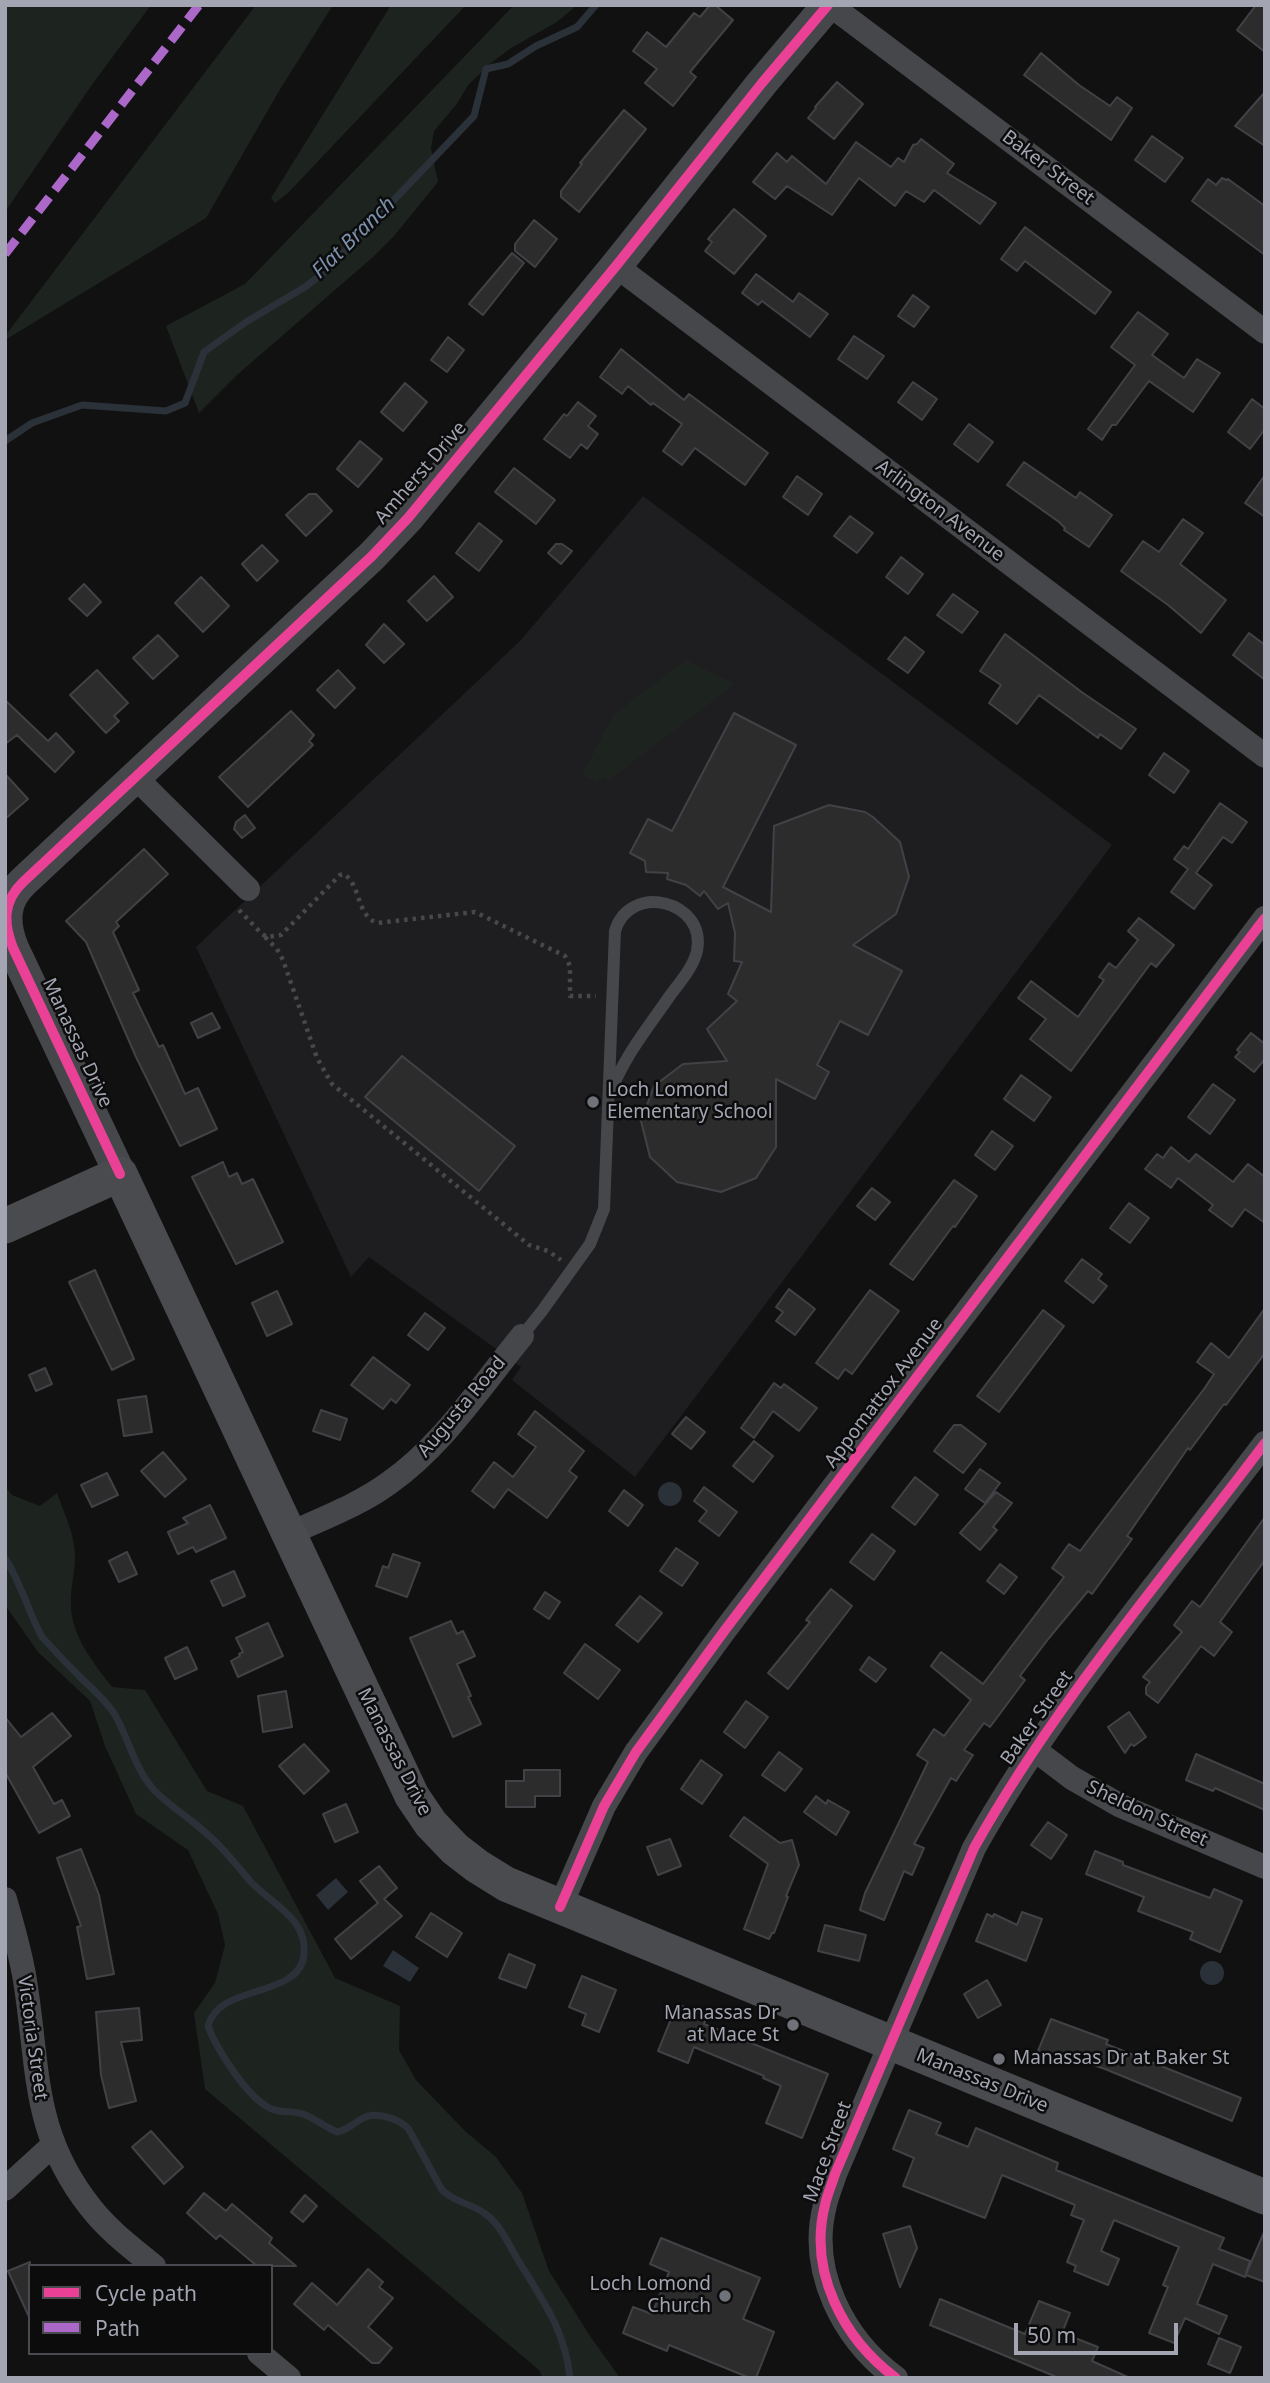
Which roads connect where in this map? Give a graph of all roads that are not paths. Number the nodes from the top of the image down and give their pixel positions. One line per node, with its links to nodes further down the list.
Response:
1 (829, 5): 2 (street, Amherst Drive); 3 (street, Baker Street)
2 (616, 266): 4 (street, Arlington Avenue); 5 (street, Amherst Drive)
3 (1265, 332)
4 (1265, 756)
5 (135, 777): 6 (street); 8 (street, Amherst Drive)
6 (247, 888)
7 (1265, 918): 18 (street, Appomattox Avenue)
8 (6, 925): 10 (street, Manassas Drive)
9 (609, 1097): 9 (lane); 12 (lane)
10 (120, 1174): 11 (main road); 14 (main road, Manassas Drive)
11 (5, 1226)
12 (522, 1336): 14 (street, Augusta Road)
13 (1265, 1443): 15 (street, Baker Street)
14 (289, 1534): 18 (main road, Manassas Drive)
15 (1035, 1750): 16 (street, Sheldon Street); 19 (street, Baker Street)
16 (1265, 1867)
17 (5, 1899): 20 (street, Victoria Street)
18 (560, 1907): 19 (main road, Manassas Drive)
19 (890, 2043): 22 (main road, Manassas Drive); 26 (street, Mace Street)
20 (53, 2145): 21 (street); 23 (street, Victoria Street)
21 (5, 2189)
22 (1265, 2197)
23 (152, 2264)
24 (262, 2355): 25 (street)
25 (289, 2378)
26 (895, 2378)

